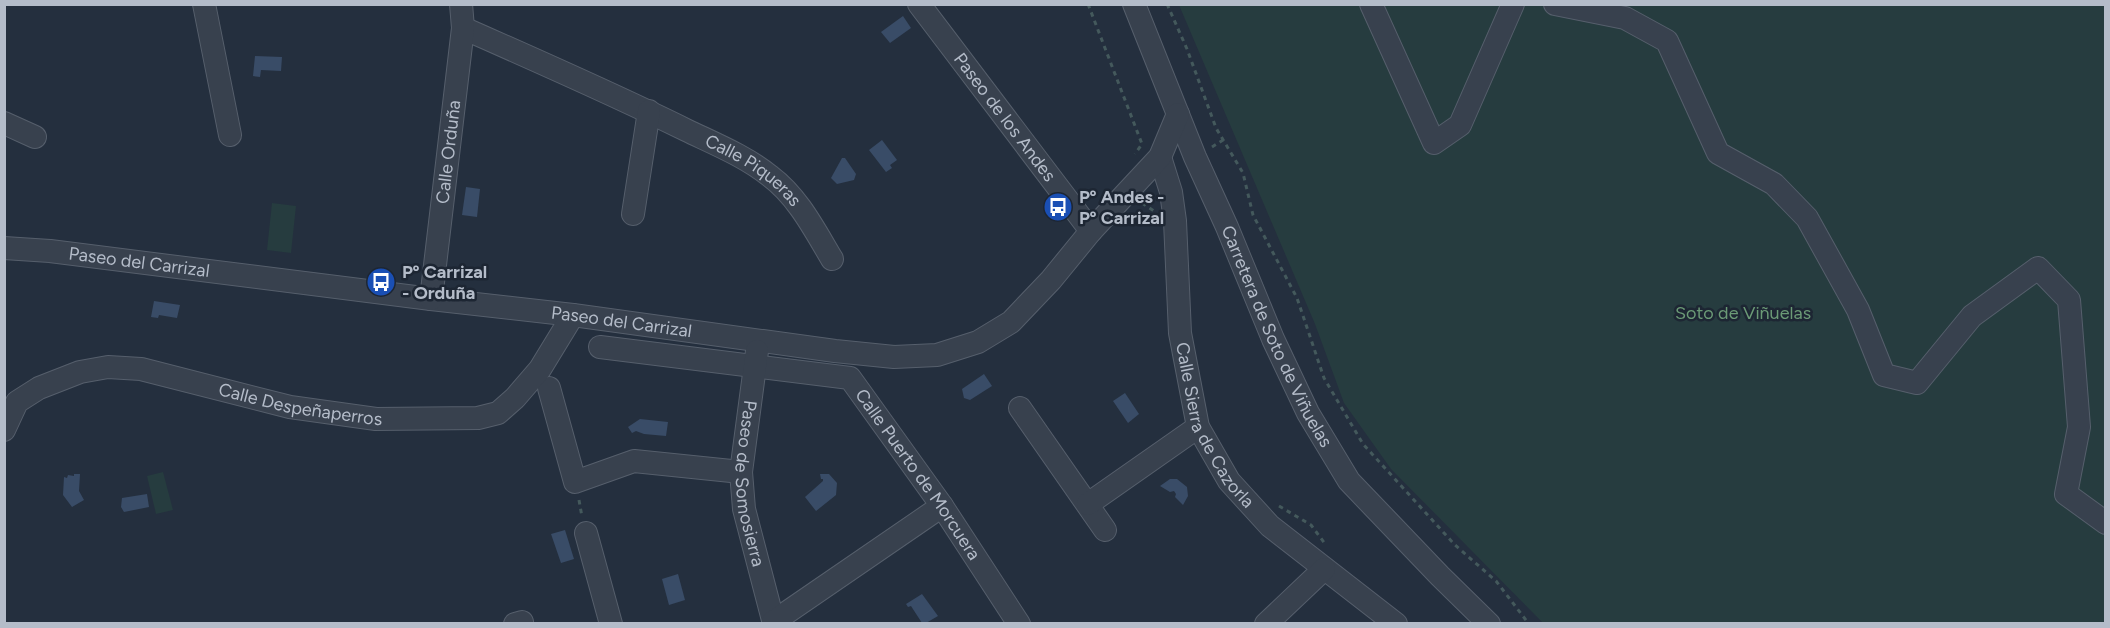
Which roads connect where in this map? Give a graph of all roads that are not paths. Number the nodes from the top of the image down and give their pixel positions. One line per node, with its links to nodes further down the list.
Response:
1 (204, 4): 12 (street)
2 (461, 4): 8 (street, Calle Orduña)
3 (920, 4): 17 (street, Paseo de los Andes)
4 (1134, 4): 10 (street, Carretera de Soto de Viñuelas)
5 (1371, 4): 6 (street)
6 (1513, 4)
7 (1555, 4): 32 (street)
8 (463, 28): 9 (street, Calle Piqueras); 20 (street, Calle Orduña)
9 (649, 111): 16 (street); 19 (street, Calle Piqueras)
10 (1178, 114): 14 (street, Paseo del Carrizal); 15 (street, Carretera de Soto de Viñuelas)
11 (4, 123): 13 (street)
12 (230, 135)
13 (35, 137)
14 (1160, 157): 15 (street); 17 (street, Paseo del Carrizal); 27 (street, Calle Sierra de Cazorla)
15 (1195, 157): 41 (street, Carretera de Soto de Viñuelas)
16 (633, 214)
17 (1091, 231): 22 (street, Paseo del Carrizal)
18 (4, 248): 20 (street, Paseo del Carrizal)
19 (832, 259)
20 (431, 299): 21 (street, Paseo del Carrizal)
21 (573, 315): 22 (street, Paseo del Carrizal); 28 (street, Calle Despeñaperros)
22 (759, 341): 24 (street, Paseo de Somosierra)
23 (600, 347): 24 (street, Calle Puerto de Morcuera)
24 (755, 367): 29 (street, Paseo de Somosierra); 31 (street, Calle Puerto de Morcuera)
25 (549, 388): 29 (street)
26 (1020, 408): 30 (street)
27 (1198, 427): 30 (street); 35 (street, Calle Sierra de Cazorla)
28 (4, 430)
29 (741, 472): 36 (street, Paseo de Somosierra)
30 (1088, 504): 33 (street)
31 (942, 506): 36 (street); 38 (street, Calle Puerto de Morcuera)
32 (2106, 523)
33 (1105, 530)
34 (586, 533): 37 (street)
35 (1326, 559): 39 (street); 40 (street, Calle Sierra de Cazorla)
36 (774, 623)
37 (611, 624)
38 (1019, 624)
39 (1266, 624)
40 (1396, 624)
41 (1489, 624)

